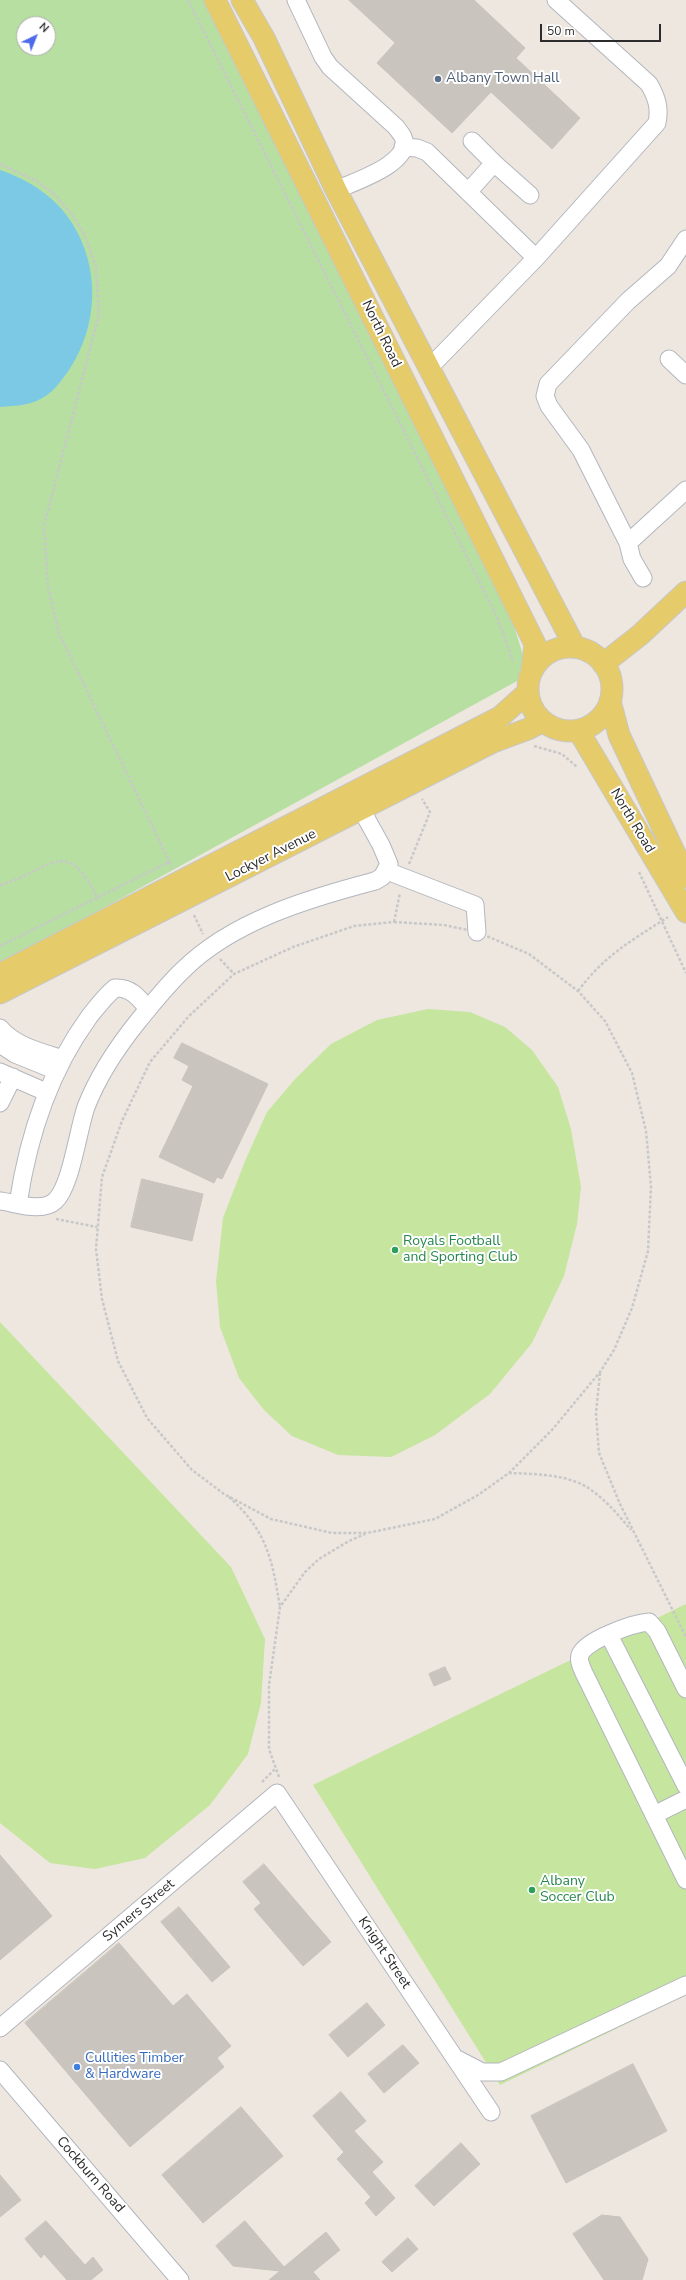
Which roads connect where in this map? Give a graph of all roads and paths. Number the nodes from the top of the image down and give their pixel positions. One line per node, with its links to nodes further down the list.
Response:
1 (188, 0): 24 (path)
2 (215, 0): 24 (main road, North Road)
3 (242, 0): 10 (main road, North Road)
4 (296, 0): 7 (street)
5 (556, 0): 14 (street)
6 (472, 141): 8 (street)
7 (403, 147): 10 (street); 11 (street)
8 (494, 163): 11 (street); 12 (street)
9 (1, 164): 32 (path)
10 (336, 190): 16 (main road, North Road)
11 (469, 191): 14 (street)
12 (530, 195)
13 (686, 239): 19 (street)
14 (536, 258): 16 (street)
15 (669, 359): 17 (street)
16 (429, 368): 22 (main road, North Road)
17 (686, 374)
18 (686, 490): 19 (street)
19 (628, 543): 20 (street)
20 (643, 578)
21 (686, 592): 23 (main road)
22 (575, 647): 23 (main road); 24 (main road)
23 (603, 664): 26 (main road)
24 (524, 669): 25 (main road)
25 (528, 692): 27 (main road); 31 (main road, Lockyer Avenue)
26 (610, 701): 28 (main road); 36 (main road, North Road)
27 (535, 725): 28 (main road); 29 (path); 31 (main road, Lockyer Avenue)
28 (578, 730): 40 (main road, North Road)
29 (579, 768)
30 (421, 796): 35 (path)
31 (357, 803): 34 (street); 38 (main road, Lockyer Avenue)
32 (169, 862): 38 (path); 39 (path)
33 (637, 867): 42 (path)
34 (387, 871): 35 (street); 46 (street)
35 (403, 877): 43 (path); 44 (street)
36 (686, 877)
37 (0, 885): 39 (path)
38 (182, 891): 41 (main road, Lockyer Avenue); 46 (path); 51 (main road, Lockyer Avenue)
39 (97, 898): 41 (path); 45 (path)
40 (685, 910): 42 (path)
41 (107, 920): 48 (main road, Lockyer Avenue)
42 (662, 921): 47 (path); 50 (path)
43 (394, 922): 44 (path); 49 (path)
44 (477, 932): 50 (path)
45 (0, 946)
46 (209, 949): 49 (path); 52 (street)
47 (686, 973)
48 (0, 974)
49 (234, 974): 63 (path)
50 (578, 991): 61 (path)
51 (0, 993)
52 (148, 1009): 55 (street); 60 (street)
53 (0, 1028): 55 (street)
54 (0, 1044): 55 (street)
55 (60, 1065): 57 (street)
56 (6, 1075): 57 (street); 58 (street)
57 (46, 1092): 60 (street)
58 (0, 1103)
59 (0, 1201): 60 (street)
60 (18, 1204)
61 (600, 1372): 62 (path); 65 (path)
62 (509, 1473): 64 (path); 65 (path)
63 (224, 1494): 64 (path); 66 (path)
64 (367, 1533): 66 (path)
65 (634, 1533): 68 (path)
66 (280, 1607): 71 (path)
67 (609, 1635): 69 (street); 70 (street); 73 (street)
68 (686, 1637)
69 (686, 1689)
70 (686, 1786)
71 (277, 1793): 76 (street, Symers Street); 77 (street, Knight Street)
72 (686, 1799): 73 (street)
73 (654, 1815): 74 (street)
74 (686, 1880)
75 (686, 1985): 77 (street)
76 (0, 2028)
77 (454, 2057): 79 (street, Knight Street)
78 (0, 2070): 80 (street, Cockburn Road)
79 (491, 2112)
80 (180, 2280)

